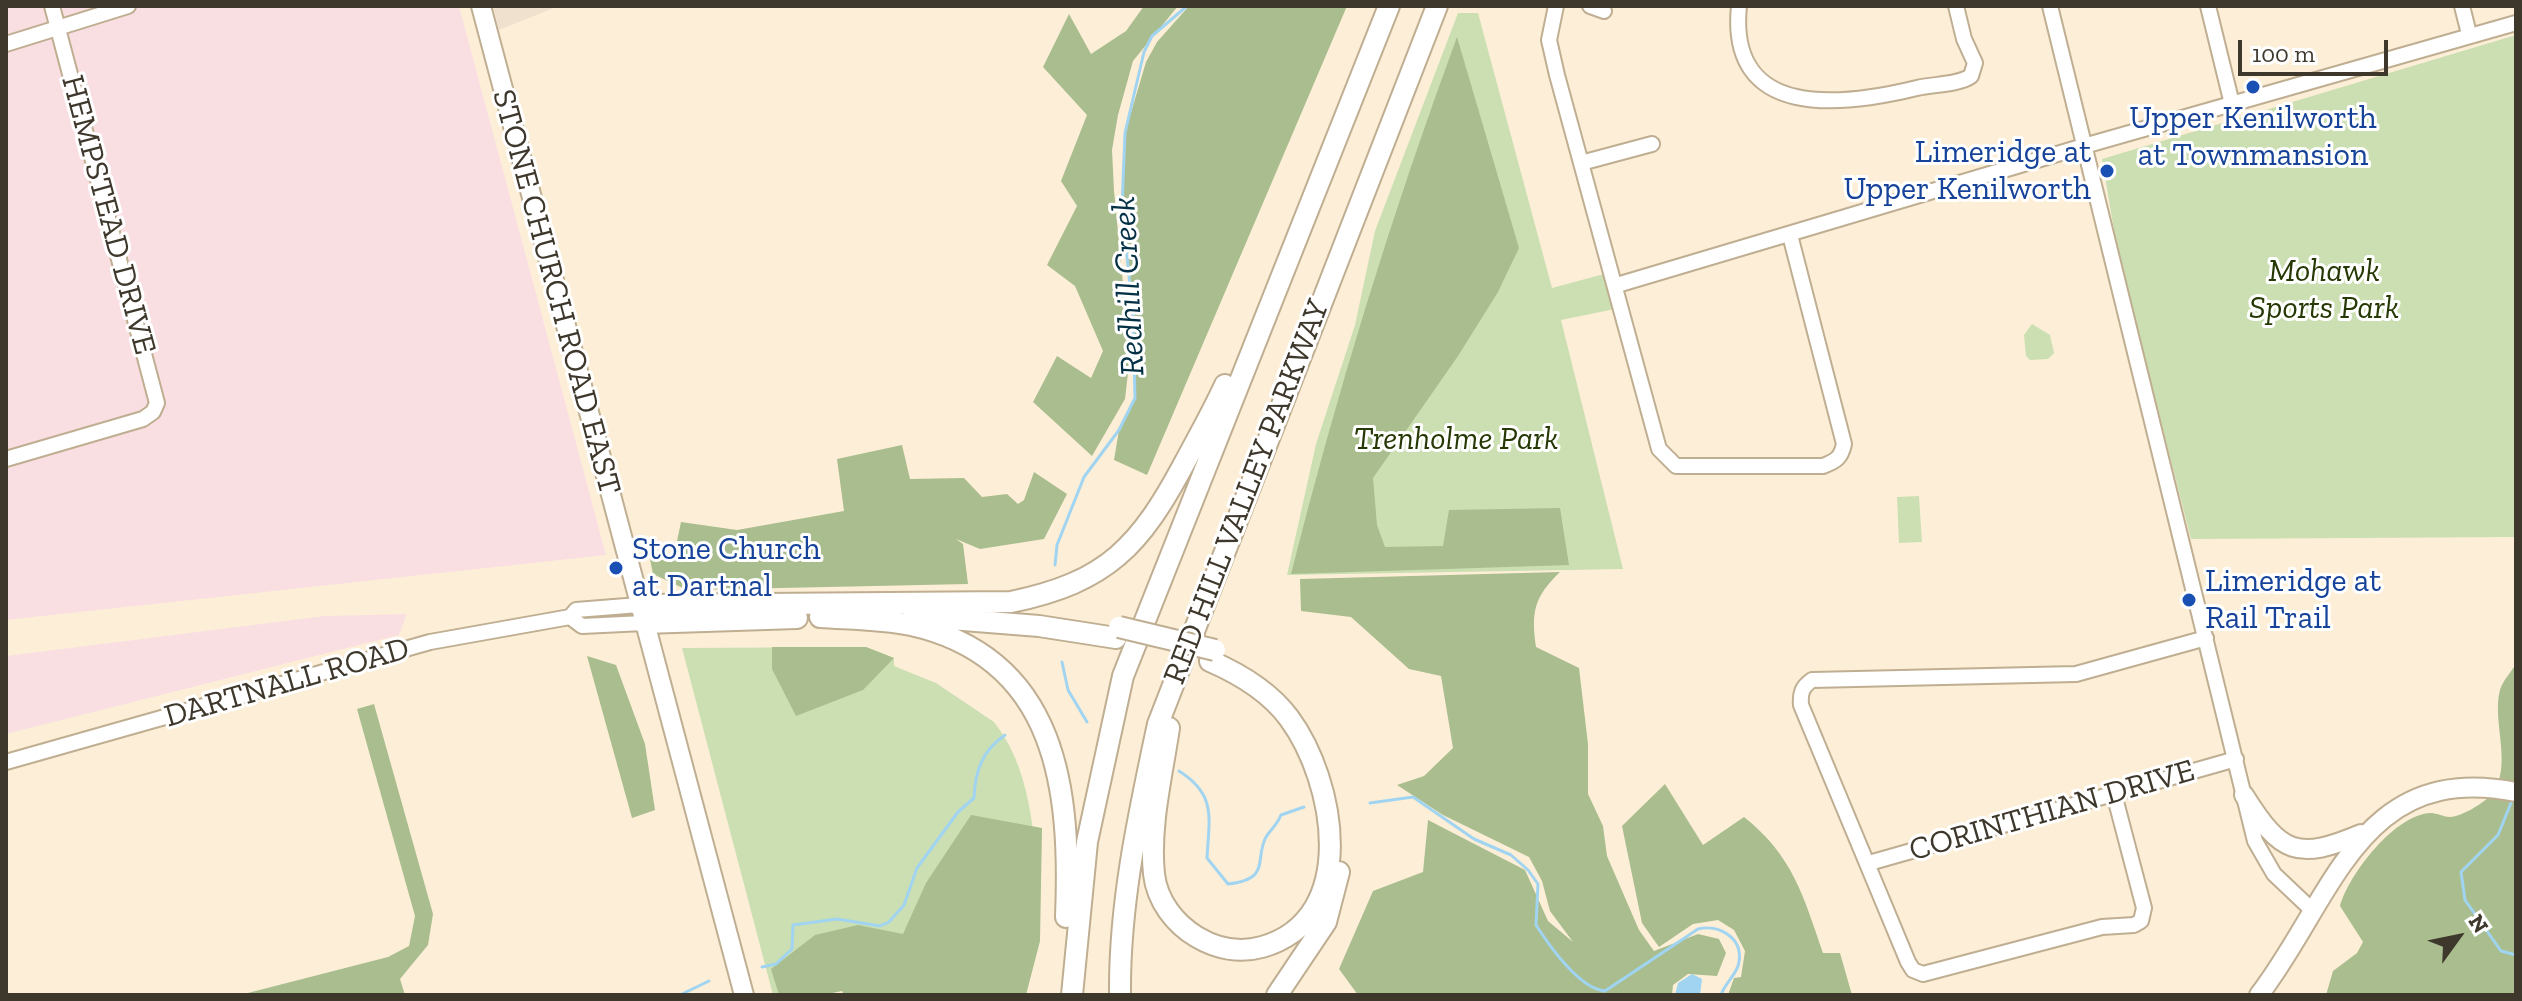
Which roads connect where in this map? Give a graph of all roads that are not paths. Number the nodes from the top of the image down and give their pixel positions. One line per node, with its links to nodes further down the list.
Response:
1 (52, 6): 13 (street, HEMPSTEAD DRIVE)
2 (128, 6): 13 (street)
3 (481, 6): 25 (main road, STONE CHURCH ROAD EAST)
4 (1389, 6): 21 (highway, RED HILL VALLEY PARKWAY)
5 (1437, 6): 27 (highway, RED HILL VALLEY PARKWAY)
6 (1556, 6): 19 (street)
7 (1739, 6): 8 (street)
8 (1956, 6)
9 (2050, 6): 18 (street)
10 (2208, 6): 16 (street)
11 (2462, 6): 14 (street)
12 (2516, 23): 14 (street)
13 (58, 29): 15 (street); 23 (street, HEMPSTEAD DRIVE)
14 (2469, 34): 16 (street)
15 (6, 44)
16 (2232, 104): 18 (street)
17 (1652, 144): 19 (street)
18 (2084, 146): 20 (street); 29 (street)
19 (1581, 163): 22 (street)
20 (1790, 235): 22 (street); 22 (street)
21 (1282, 275): 24 (highway); 39 (highway, RED HILL VALLEY PARKWAY)
22 (1617, 285)
23 (6, 459)
24 (931, 604): 25 (highway); 28 (highway)
25 (641, 614): 26 (highway); 32 (street, DARTNALL ROAD); 40 (main road, STONE CHURCH ROAD EAST)
26 (820, 617): 28 (highway); 39 (highway)
27 (1196, 623): 30 (highway); 41 (highway, RED HILL VALLEY PARKWAY)
28 (1117, 632): 30 (highway)
29 (2206, 638): 31 (street); 37 (street)
30 (1213, 655): 42 (highway)
31 (2236, 759): 34 (street, CORINTHIAN DRIVE); 35 (street)
32 (6, 762)
33 (2516, 792): 36 (main road)
34 (2114, 794): 37 (street, CORINTHIAN DRIVE); 37 (street)
35 (2244, 795): 36 (main road); 38 (street)
36 (2367, 831): 38 (main road)
37 (1869, 863)
38 (2313, 911): 43 (main road)
39 (1072, 994)
40 (744, 995)
41 (1120, 995)
42 (1277, 995)
43 (2259, 995)

